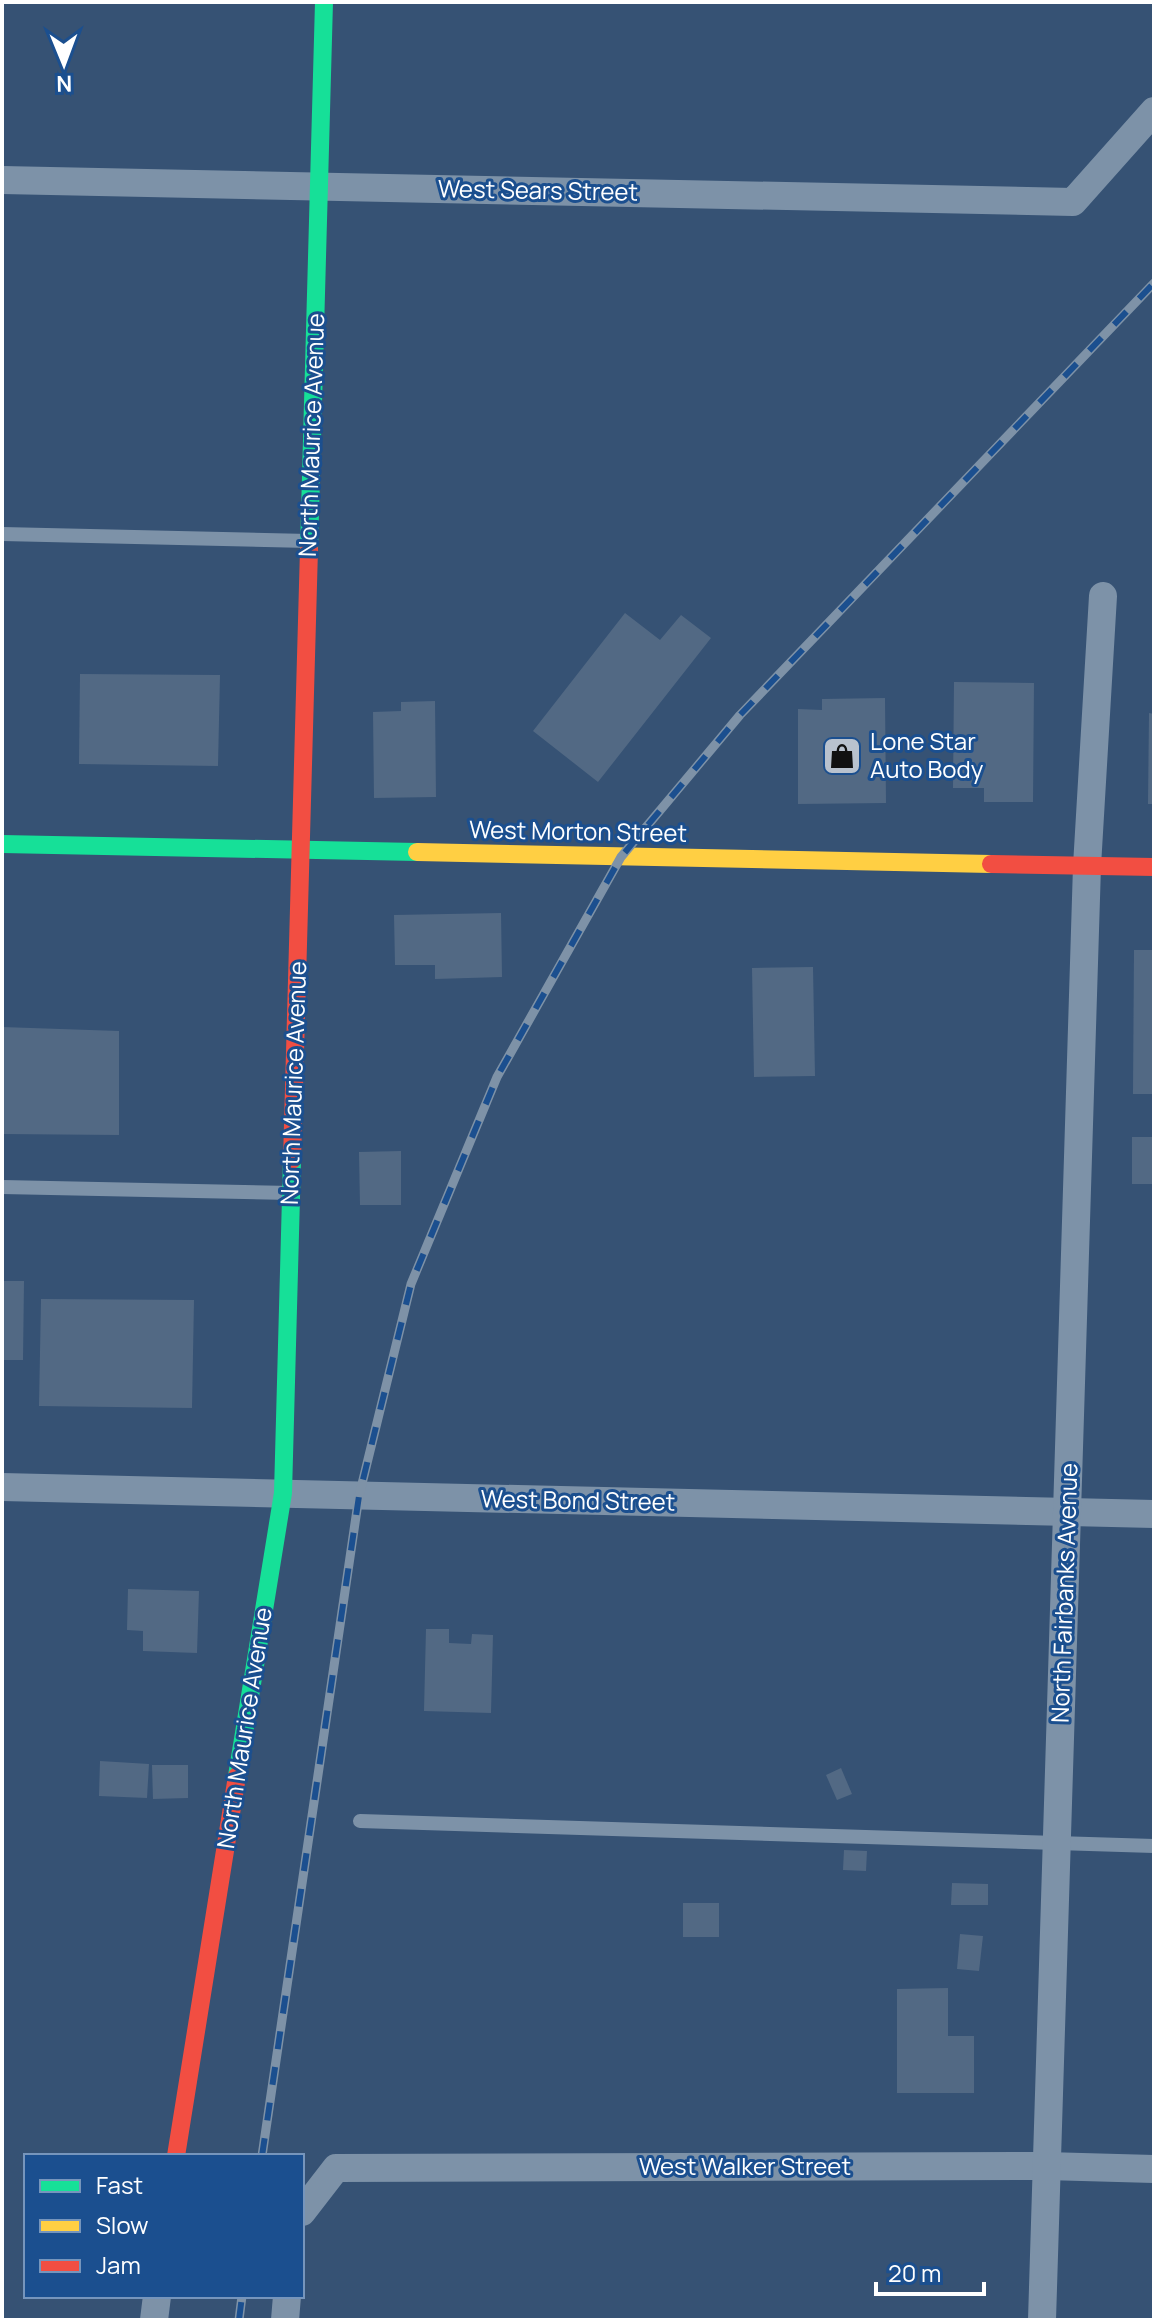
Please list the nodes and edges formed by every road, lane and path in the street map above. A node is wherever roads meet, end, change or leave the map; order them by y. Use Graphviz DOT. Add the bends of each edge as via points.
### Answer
graph roads {
  1 [pos="324,2"];
  2 [pos="1154,111"];
  3 [pos="2,180"];
  4 [pos="319,186"];
  5 [pos="2,534"];
  6 [pos="309,541"];
  7 [pos="1103,596"];
  8 [pos="2,844"];
  9 [pos="300,852"];
  10 [pos="1087,866"];
  11 [pos="1154,867"];
  12 [pos="2,1187"];
  13 [pos="291,1193"];
  14 [pos="2,1487"];
  15 [pos="283,1493"];
  16 [pos="1067,1512"];
  17 [pos="1154,1514"];
  18 [pos="360,1821"];
  19 [pos="1056,1844"];
  20 [pos="1154,1846"];
  21 [pos="176,2154"];
  22 [pos="1046,2166"];
  23 [pos="1154,2169"];
  24 [pos="304,2209"];
  25 [pos="157,2298"];
  26 [pos="287,2298"];
  27 [pos="154,2320"];
  28 [pos="285,2320"];
  29 [pos="1042,2320"];
  1 -- 4 [label="street, North Maurice Avenue"];
  2 -- 4 [label="street, West Sears Street" via="1073,202"];
  3 -- 4 [label="street, West Sears Street"];
  4 -- 6 [label="street, North Maurice Avenue"];
  5 -- 6 [label="lane"];
  6 -- 9 [label="street, North Maurice Avenue"];
  7 -- 10 [label="street, North Fairbanks Avenue"];
  8 -- 9 [label="street, West Morton Street"];
  9 -- 10 [label="street, West Morton Street"];
  9 -- 13 [label="street, North Maurice Avenue"];
  10 -- 11 [label="street, West Morton Street"];
  10 -- 16 [label="street, North Fairbanks Avenue"];
  12 -- 13 [label="lane"];
  13 -- 15 [label="street, North Maurice Avenue"];
  14 -- 15 [label="street, West Bond Street"];
  15 -- 16 [label="street, West Bond Street"];
  15 -- 21 [label="street, North Maurice Avenue"];
  16 -- 17 [label="street, West Bond Street"];
  16 -- 19 [label="street, North Fairbanks Avenue"];
  18 -- 19 [label="lane"];
  19 -- 20 [label="lane"];
  19 -- 22 [label="street, North Fairbanks Avenue"];
  22 -- 23 [label="street, West Walker Street"];
  22 -- 24 [label="street, West Walker Street" via="336,2168"];
  22 -- 29 [label="street, North Fairbanks Avenue"];
  25 -- 27 [label="street"];
  26 -- 28 [label="street"];
}
